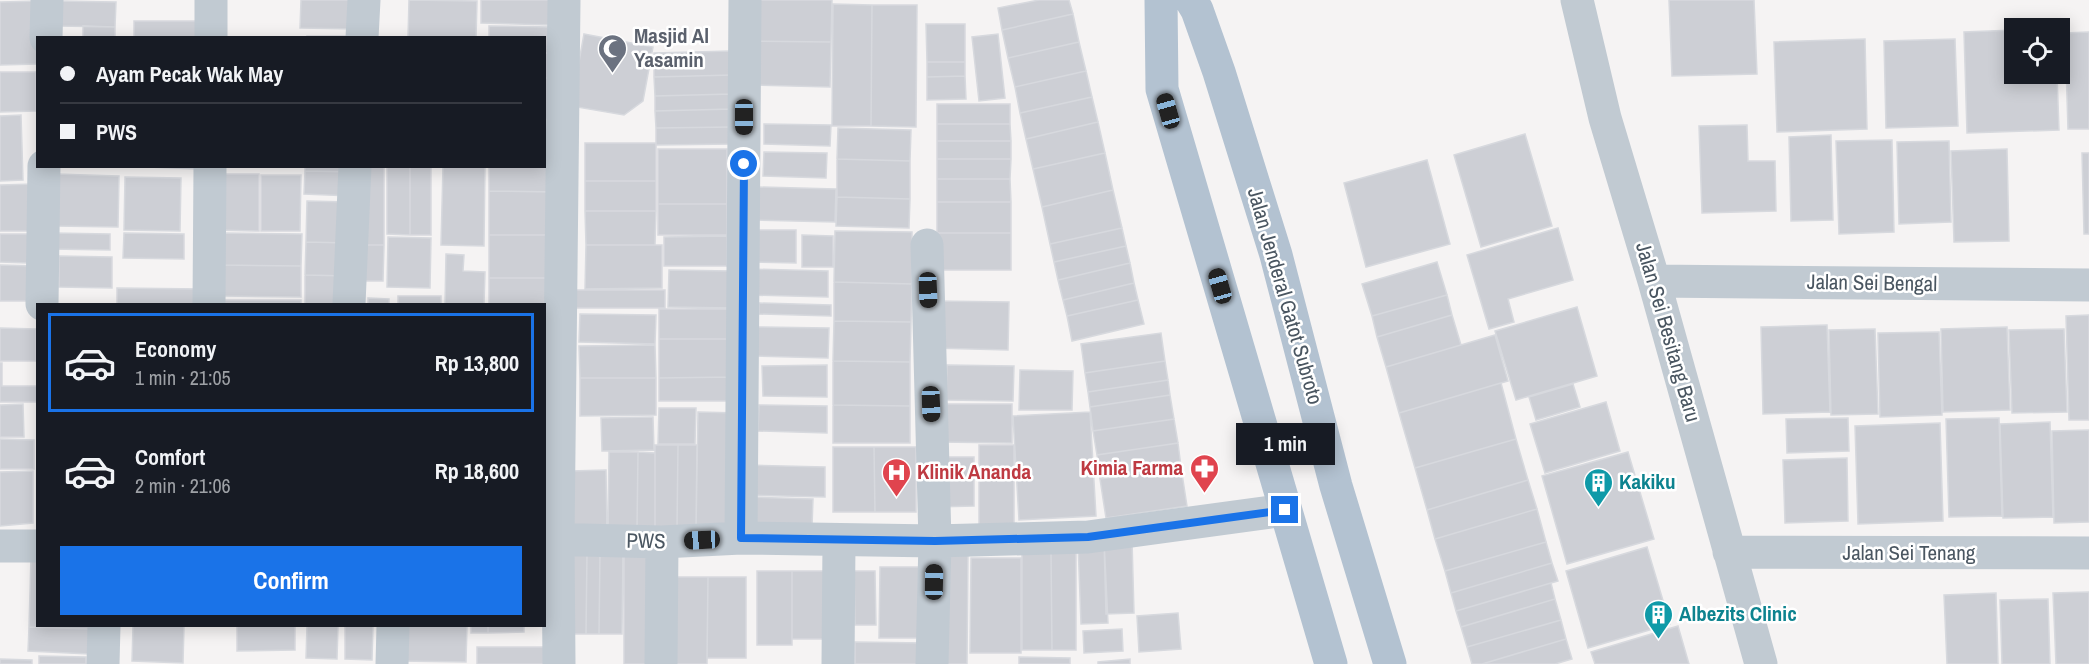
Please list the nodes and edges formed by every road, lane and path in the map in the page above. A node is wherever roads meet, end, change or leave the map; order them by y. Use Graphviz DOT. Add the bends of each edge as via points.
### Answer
graph roads {
  1 [pos="47,0"];
  2 [pos="211,0"];
  3 [pos="364,0"];
  4 [pos="564,0"];
  5 [pos="745,0"];
  6 [pos="1161,0"];
  7 [pos="1191,0"];
  8 [pos="1577,0"];
  9 [pos="46,36"];
  10 [pos="211,36"];
  11 [pos="362,36"];
  12 [pos="44,168"];
  13 [pos="210,168"];
  14 [pos="355,168"];
  15 [pos="927,245"];
  16 [pos="1654,281"];
  17 [pos="2089,285"];
  18 [pos="42,303"];
  19 [pos="209,303"];
  20 [pos="349,303"];
  21 [pos="1285,510"];
  22 [pos="741,538"];
  23 [pos="551,539"];
  24 [pos="839,541"];
  25 [pos="935,541"];
  26 [pos="662,542"];
  27 [pos="0,546"];
  28 [pos="36,546"];
  29 [pos="1729,552"];
  30 [pos="2089,553"];
  31 [pos="104,627"];
  32 [pos="393,627"];
  33 [pos="103,664"];
  34 [pos="392,664"];
  35 [pos="559,664"];
  36 [pos="661,664"];
  37 [pos="838,664"];
  38 [pos="932,664"];
  39 [pos="1331,664"];
  40 [pos="1390,664"];
  41 [pos="1761,664"];
  1 -- 9 [label="street"];
  2 -- 10 [label="street"];
  3 -- 11 [label="street"];
  4 -- 23 [label="street"];
  5 -- 22 [label="street"];
  6 -- 21 [label="main road" via="1162,89"];
  7 -- 40 [label="main road, Jalan Jenderal Gatot Subroto" via="1219,72 1276,255 1336,486"];
  8 -- 16 [label="street, Jalan Sei Besitang Baru" via="1605,118"];
  12 -- 18 [label="street"];
  13 -- 19 [label="street"];
  14 -- 20 [label="street"];
  15 -- 25 [label="street"];
  16 -- 17 [label="street, Jalan Sei Bengal"];
  16 -- 29 [label="street, Jalan Sei Besitang Baru"];
  21 -- 25 [label="street, PWS" via="1088,537"];
  21 -- 39 [label="main road"];
  22 -- 24 [label="street, PWS"];
  22 -- 26 [label="street, PWS"];
  23 -- 26 [label="street, PWS"];
  23 -- 35 [label="street"];
  24 -- 25 [label="street, PWS"];
  24 -- 37 [label="street"];
  25 -- 38 [label="street"];
  26 -- 36 [label="street"];
  27 -- 28 [label="street"];
  29 -- 30 [label="street, Jalan Sei Tenang"];
  29 -- 41 [label="street, Jalan Sei Besitang Baru"];
  31 -- 33 [label="street"];
  32 -- 34 [label="street"];
}
